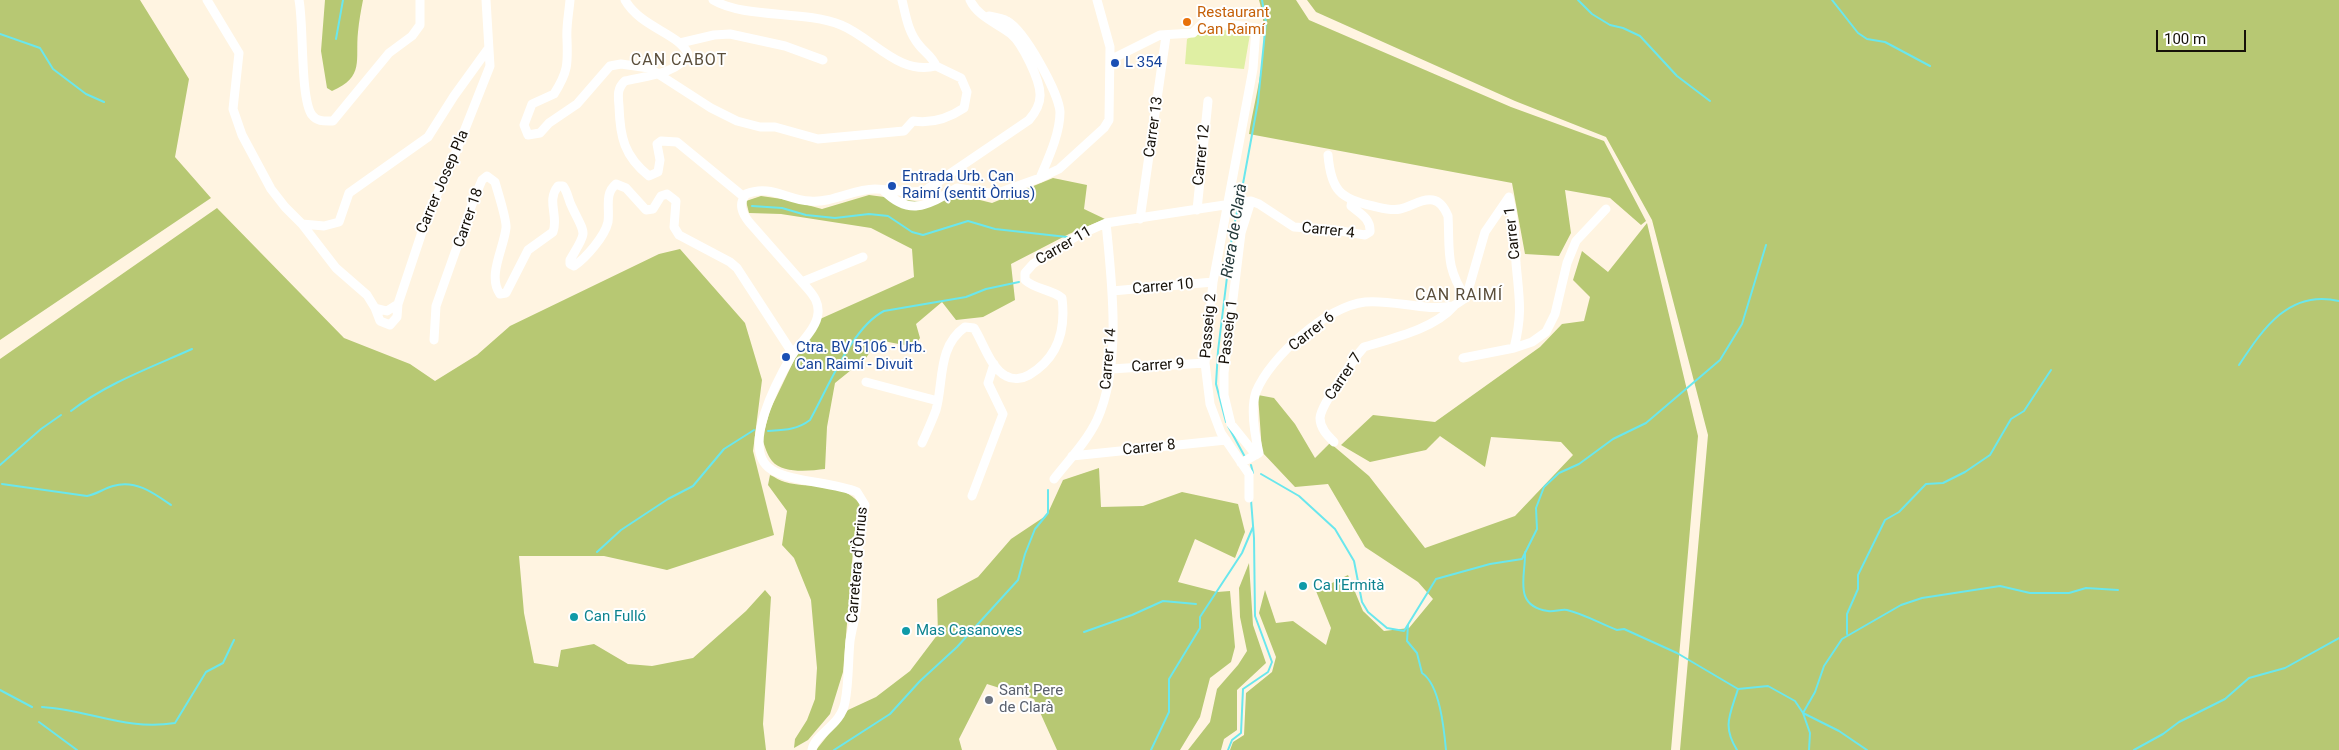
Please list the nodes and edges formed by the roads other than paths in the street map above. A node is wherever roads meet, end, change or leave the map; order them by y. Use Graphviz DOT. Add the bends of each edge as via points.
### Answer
graph roads {
  1 [pos="207,0"];
  2 [pos="299,0"];
  3 [pos="420,0"];
  4 [pos="486,0"];
  5 [pos="570,0"];
  6 [pos="626,0"];
  7 [pos="713,0"];
  8 [pos="902,0"];
  9 [pos="970,0"];
  10 [pos="1097,0"];
  11 [pos="982,14"];
  12 [pos="1166,36"];
  13 [pos="680,43"];
  14 [pos="488,49"];
  15 [pos="823,60"];
  16 [pos="1110,60"];
  17 [pos="936,66"];
  18 [pos="655,73"];
  19 [pos="1208,101"];
  20 [pos="1328,155"];
  21 [pos="1040,178"];
  22 [pos="883,190"];
  23 [pos="744,197"];
  24 [pos="1352,200"];
  25 [pos="1251,201"];
  26 [pos="1227,205"];
  27 [pos="1606,209"];
  28 [pos="1197,210"];
  29 [pos="1140,218"];
  30 [pos="1106,223"];
  31 [pos="302,224"];
  32 [pos="863,257"];
  33 [pos="802,282"];
  34 [pos="1213,282"];
  35 [pos="1112,291"];
  36 [pos="1466,298"];
  37 [pos="398,304"];
  38 [pos="1454,306"];
  39 [pos="375,308"];
  40 [pos="434,340"];
  41 [pos="1514,348"];
  42 [pos="793,354"];
  43 [pos="1463,358"];
  44 [pos="1205,363"];
  45 [pos="994,364"];
  46 [pos="1111,368"];
  47 [pos="866,382"];
  48 [pos="938,401"];
  49 [pos="1226,440"];
  50 [pos="1334,442"];
  51 [pos="922,443"];
  52 [pos="1256,455"];
  53 [pos="1072,456"];
  54 [pos="1241,463"];
  55 [pos="1054,479"];
  56 [pos="972,496"];
  57 [pos="1249,498"];
  58 [pos="812,750"];
  1 -- 31 [label="street" via="239,53 233,110 242,135 271,189"];
  2 -- 3 [label="street" via="304,96 312,115 320,121 333,121 390,53 412,36 420,25"];
  4 -- 14 [label="street, Carrer Josep Pla"];
  5 -- 18 [label="street" via="568,64 554,94 532,104 524,125 528,135 540,133 577,104 610,66 633,65"];
  6 -- 13 [label="street" via="642,20"];
  7 -- 17 [label="street" via="744,9 802,15 841,25 907,66 923,70"];
  8 -- 17 [label="street" via="909,29"];
  9 -- 11 [label="street"];
  10 -- 16 [label="street" via="1110,47"];
  11 -- 21 [label="street" via="1006,21 1028,41 1057,101 1060,112 1058,127"];
  11 -- 22 [label="street" via="1012,35 1024,52 1040,89 1040,100 1034,114 932,187 913,193"];
  12 -- 16 [label="street" via="1149,40"];
  12 -- 26 [label="street, Passeig 2" via="1193,33 1206,22 1256,28 1253,70"];
  12 -- 29 [label="street, Carrer 13"];
  13 -- 15 [label="street" via="714,34 730,34 785,46"];
  13 -- 18 [label="street" via="688,54 684,63 675,69"];
  14 -- 31 [label="street" via="428,137 350,193 339,222 324,226"];
  14 -- 37 [label="street, Carrer Josep Pla" via="490,66 428,214"];
  16 -- 21 [label="street" via="1109,120 1059,169"];
  17 -- 18 [label="street" via="961,78 968,92 964,108 949,118 913,121 904,130 818,139 776,127 760,128 737,121"];
  18 -- 23 [label="street" via="620,85 619,127 630,156 649,176 658,172 657,144 661,141 677,142"];
  19 -- 28 [label="street, Carrer 12"];
  20 -- 24 [label="street" via="1334,185 1340,194"];
  21 -- 22 [label="street" via="995,194 957,188 921,207 908,206"];
  22 -- 23 [label="street" via="866,190 811,202 765,190 754,191"];
  23 -- 33 [label="street, Carretera d'Òrrius" via="742,209 748,222"];
  24 -- 25 [label="street, Carrer 4" via="1350,206 1371,224 1370,232 1365,235 1294,227"];
  24 -- 36 [label="street" via="1392,210 1424,199 1435,200 1448,216 1451,269 1454,281"];
  25 -- 26 [label="street, Carrer 11"];
  25 -- 52 [label="street, Passeig 1" via="1242,233 1224,395 1231,424"];
  26 -- 28 [label="street, Carrer 11"];
  26 -- 34 [label="street, Passeig 2"];
  27 -- 41 [label="street" via="1576,241 1546,332 1532,342"];
  28 -- 29 [label="street, Carrer 11"];
  29 -- 30 [label="street, Carrer 11"];
  30 -- 35 [label="street, Carrer 14"];
  30 -- 45 [label="street, Carrer 11" via="1051,252 1032,264 1025,273 1025,280 1030,284 1062,298 1062,319 1055,351 1037,370 1016,379 1006,376"];
  31 -- 39 [label="street" via="336,268 366,295"];
  32 -- 33 [label="street"];
  33 -- 42 [label="street, Carretera d'Òrrius" via="814,296 818,314"];
  34 -- 35 [label="street, Carrer 10"];
  34 -- 44 [label="street, Passeig 2"];
  35 -- 46 [label="street, Carrer 14"];
  36 -- 38 [label="street"];
  36 -- 41 [label="street, Carrer 1" via="1485,232 1509,198 1515,223 1520,289 1521,319"];
  37 -- 39 [label="street" via="387,311"];
  37 -- 39 [label="street, Carrer Josep Pla" via="397,317 390,325 380,321"];
  38 -- 50 [label="street, Carrer 7" via="1413,332 1364,347 1359,352 1320,418 1323,430"];
  38 -- 52 [label="street, Carrer 6" via="1365,302 1342,308 1317,323 1267,372 1256,394 1254,427 1259,453"];
  40 -- 42 [label="street, Carrer 18" via="436,306 474,199 487,176 495,182 506,226 496,265 500,294 506,293 528,250 553,232 556,220 552,199 558,186 566,190 584,228 570,260 574,266 580,263 602,234 608,223 609,194 616,184 621,184 646,210 652,209 661,196 672,196 676,201 674,227 679,235 737,268"];
  41 -- 43 [label="street"];
  42 -- 58 [label="street, Carretera d'Òrrius" via="760,427 758,440 762,458 771,470 780,474 857,492 865,505 858,528 858,598 846,701 840,716 814,742"];
  44 -- 46 [label="street, Carrer 9"];
  44 -- 49 [label="street, Passeig 2" via="1210,404"];
  45 -- 48 [label="street, Carrer 11" via="974,328 964,327 948,346"];
  45 -- 56 [label="street" via="988,383 1003,414"];
  46 -- 53 [label="street, Carrer 14" via="1106,395 1096,421"];
  47 -- 48 [label="street"];
  48 -- 51 [label="street, Carrer 11"];
  49 -- 53 [label="street, Carrer 8"];
  49 -- 54 [label="street, Passeig 2"];
  52 -- 54 [label="street"];
  53 -- 55 [label="street, Carrer 14"];
  54 -- 57 [label="street, Passeig 2" via="1248,474"];
}
